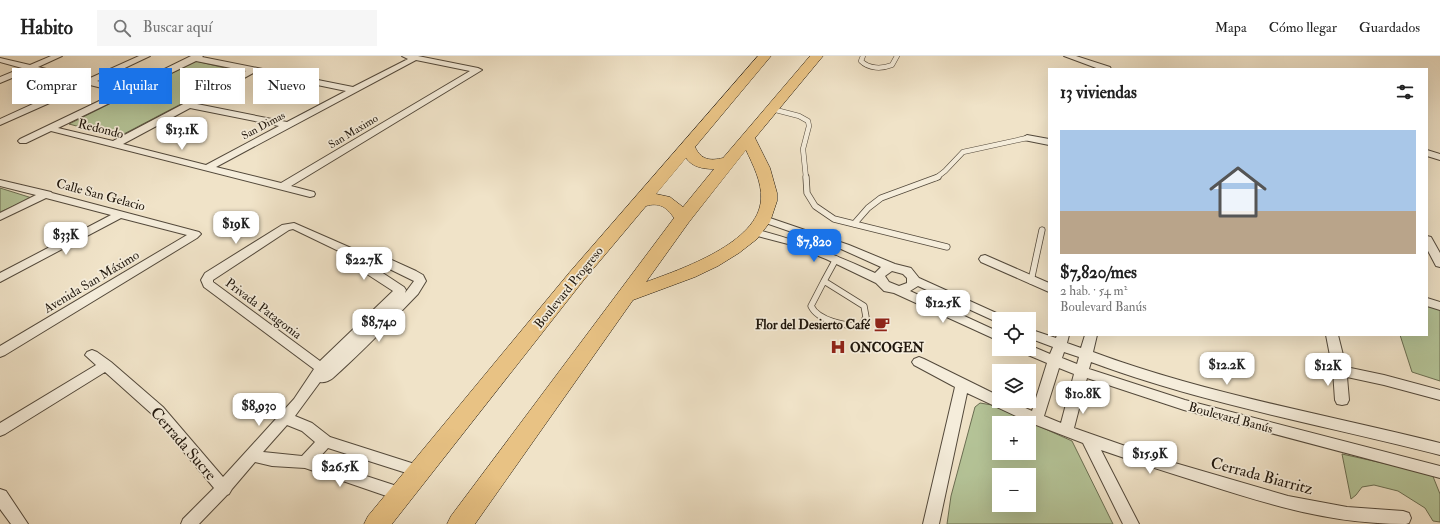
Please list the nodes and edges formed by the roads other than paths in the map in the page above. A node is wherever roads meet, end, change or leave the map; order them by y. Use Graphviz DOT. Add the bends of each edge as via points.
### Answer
graph roads {
  1 [pos="58,56"];
  2 [pos="146,56"];
  3 [pos="765,56"];
  4 [pos="817,56"];
  5 [pos="863,56"];
  6 [pos="898,56"];
  7 [pos="1068,56"];
  8 [pos="197,57"];
  9 [pos="410,57"];
  10 [pos="0,60"];
  11 [pos="31,68"];
  12 [pos="119,68"];
  13 [pos="1104,68"];
  14 [pos="172,69"];
  15 [pos="253,70"];
  16 [pos="245,74"];
  17 [pos="12,75"];
  18 [pos="0,80"];
  19 [pos="319,83"];
  20 [pos="355,90"];
  21 [pos="40,104"];
  22 [pos="99,104"];
  23 [pos="189,104"];
  24 [pos="772,109"];
  25 [pos="0,122"];
  26 [pos="288,125"];
  27 [pos="49,128"];
  28 [pos="748,138"];
  29 [pos="1027,138"];
  30 [pos="23,141"];
  31 [pos="1048,142"];
  32 [pos="114,145"];
  33 [pos="687,146"];
  34 [pos="1428,153"];
  35 [pos="1440,157"];
  36 [pos="728,161"];
  37 [pos="207,168"];
  38 [pos="0,183"];
  39 [pos="282,187"];
  40 [pos="47,194"];
  41 [pos="310,194"];
  42 [pos="638,203"];
  43 [pos="121,214"];
  44 [pos="0,217"];
  45 [pos="683,218"];
  46 [pos="854,224"];
  47 [pos="759,226"];
  48 [pos="1042,230"];
  49 [pos="195,234"];
  50 [pos="1428,241"];
  51 [pos="947,247"];
  52 [pos="356,255"];
  53 [pos="836,259"];
  54 [pos="985,259"];
  55 [pos="1440,263"];
  56 [pos="891,268"];
  57 [pos="0,278"];
  58 [pos="880,280"];
  59 [pos="914,280"];
  60 [pos="1031,280"];
  61 [pos="420,281"];
  62 [pos="824,281"];
  63 [pos="1048,288"];
  64 [pos="400,290"];
  65 [pos="897,290"];
  66 [pos="626,296"];
  67 [pos="1428,302"];
  68 [pos="1440,306"];
  69 [pos="992,317"];
  70 [pos="992,334"];
  71 [pos="1036,335"];
  72 [pos="1091,336"];
  73 [pos="1332,336"];
  74 [pos="1061,340"];
  75 [pos="0,352"];
  76 [pos="1036,353"];
  77 [pos="92,354"];
  78 [pos="1085,355"];
  79 [pos="1055,361"];
  80 [pos="919,362"];
  81 [pos="106,365"];
  82 [pos="325,371"];
  83 [pos="1081,371"];
  84 [pos="1340,371"];
  85 [pos="962,385"];
  86 [pos="1440,395"];
  87 [pos="1342,400"];
  88 [pos="1029,416"];
  89 [pos="284,418"];
  90 [pos="1036,419"];
  91 [pos="0,430"];
  92 [pos="1066,431"];
  93 [pos="325,441"];
  94 [pos="1089,441"];
  95 [pos="1440,449"];
  96 [pos="253,454"];
  97 [pos="305,462"];
  98 [pos="419,471"];
  99 [pos="1440,472"];
  100 [pos="224,489"];
  101 [pos="401,494"];
  102 [pos="0,496"];
  103 [pos="1403,518"];
  104 [pos="20,524"];
  105 [pos="189,524"];
  106 [pos="377,524"];
  107 [pos="460,524"];
  108 [pos="931,524"];
  109 [pos="1131,524"];
  1 -- 11 [label="street"];
  2 -- 12 [label="street"];
  3 -- 33 [label="main road, Boulevard Progreso"];
  4 -- 24 [label="main road"];
  5 -- 6 [label="lane" via="860,61 862,63 882,68 892,66"];
  7 -- 13 [label="street"];
  8 -- 14 [label="street"];
  8 -- 15 [label="street"];
  9 -- 20 [label="street, San Dimas"];
  9 -- 39 [label="street, San Maximo" via="478,71"];
  10 -- 11 [label="street"];
  15 -- 16 [label="street"];
  17 -- 18 [label="street"];
  19 -- 20 [label="street"];
  20 -- 26 [label="street, San Dimas"];
  21 -- 25 [label="street"];
  22 -- 27 [label="street"];
  23 -- 26 [label="street"];
  23 -- 32 [label="street"];
  24 -- 28 [label="main road"];
  24 -- 46 [label="lane" via="808,121 803,149 807,193 815,206 834,219"];
  26 -- 37 [label="street, San Dimas"];
  27 -- 30 [label="street"];
  27 -- 32 [label="street, Redondo"];
  28 -- 36 [label="main road"];
  28 -- 47 [label="main road" via="768,190 769,202"];
  29 -- 31 [label="street"];
  29 -- 46 [label="lane" via="963,152 956,156 947,172 936,179 885,196 870,206"];
  32 -- 37 [label="street, Redondo"];
  33 -- 36 [label="main road" via="692,158 702,164"];
  33 -- 42 [label="main road, Boulevard Progreso"];
  34 -- 35 [label="street"];
  36 -- 45 [label="main road"];
  37 -- 39 [label="street, Redondo"];
  38 -- 40 [label="street, Calle San Gelacio"];
  39 -- 41 [label="street, Redondo"];
  40 -- 43 [label="street, Calle San Gelacio"];
  40 -- 44 [label="street"];
  42 -- 45 [label="main road" via="656,199 666,201 674,205"];
  42 -- 98 [label="main road, Boulevard Progreso"];
  43 -- 49 [label="street, Calle San Gelacio"];
  43 -- 57 [label="street"];
  45 -- 66 [label="main road"];
  46 -- 51 [label="lane"];
  47 -- 53 [label="street"];
  47 -- 56 [label="street" via="845,247"];
  47 -- 66 [label="main road" via="736,248 714,260"];
  48 -- 60 [label="lane"];
  49 -- 75 [label="street, Avenida San Máximo"];
  50 -- 55 [label="street"];
  52 -- 61 [label="street, Privada Patagonia" via="368,254 412,274"];
  52 -- 64 [label="street, Privada Patagonia" via="357,262"];
  52 -- 82 [label="street, Privada Patagonia" via="290,226 209,276 207,280 208,284"];
  53 -- 58 [label="street"];
  53 -- 62 [label="lane"];
  54 -- 60 [label="street"];
  56 -- 58 [label="street" via="880,273"];
  56 -- 59 [label="street" via="907,271"];
  58 -- 65 [label="street" via="886,286"];
  59 -- 65 [label="street" via="907,289"];
  59 -- 69 [label="street"];
  60 -- 63 [label="street"];
  61 -- 64 [label="street"];
  61 -- 82 [label="street" via="414,291"];
  62 -- 62 [label="lane" via="811,310 815,314 845,325 861,326 868,312 864,306"];
  64 -- 82 [label="street"];
  65 -- 70 [label="street"];
  66 -- 107 [label="main road"];
  67 -- 68 [label="street"];
  71 -- 74 [label="street, Boulevard Banús"];
  72 -- 78 [label="street"];
  73 -- 84 [label="street"];
  74 -- 78 [label="street, Boulevard Banús"];
  74 -- 79 [label="street"];
  76 -- 79 [label="street, Boulevard Banús"];
  77 -- 81 [label="street, Cerrada Sucre"];
  78 -- 83 [label="street"];
  78 -- 95 [label="street, Boulevard Banús" via="1215,396"];
  79 -- 83 [label="street, Boulevard Banús"];
  79 -- 90 [label="street"];
  80 -- 85 [label="street, Cerrada Biarritz"];
  81 -- 91 [label="street"];
  81 -- 100 [label="street, Cerrada Sucre" via="158,411"];
  82 -- 89 [label="street"];
  83 -- 92 [label="street"];
  83 -- 99 [label="street, Boulevard Banús" via="1184,405"];
  84 -- 86 [label="street"];
  84 -- 87 [label="street"];
  85 -- 88 [label="street, Cerrada Biarritz"];
  85 -- 108 [label="street"];
  89 -- 93 [label="street" via="307,427"];
  89 -- 96 [label="street"];
  90 -- 92 [label="street, Cerrada Biarritz"];
  92 -- 94 [label="street, Cerrada Biarritz"];
  93 -- 97 [label="street"];
  93 -- 98 [label="street"];
  94 -- 103 [label="street, Cerrada Biarritz" via="1297,505 1370,517"];
  94 -- 109 [label="street"];
  96 -- 97 [label="street" via="265,460"];
  96 -- 100 [label="street"];
  97 -- 101 [label="street"];
  98 -- 101 [label="main road, Boulevard Progreso"];
  100 -- 105 [label="street, Cerrada Sucre"];
  101 -- 106 [label="main road, Boulevard Progreso"];
  102 -- 104 [label="street"];
}
